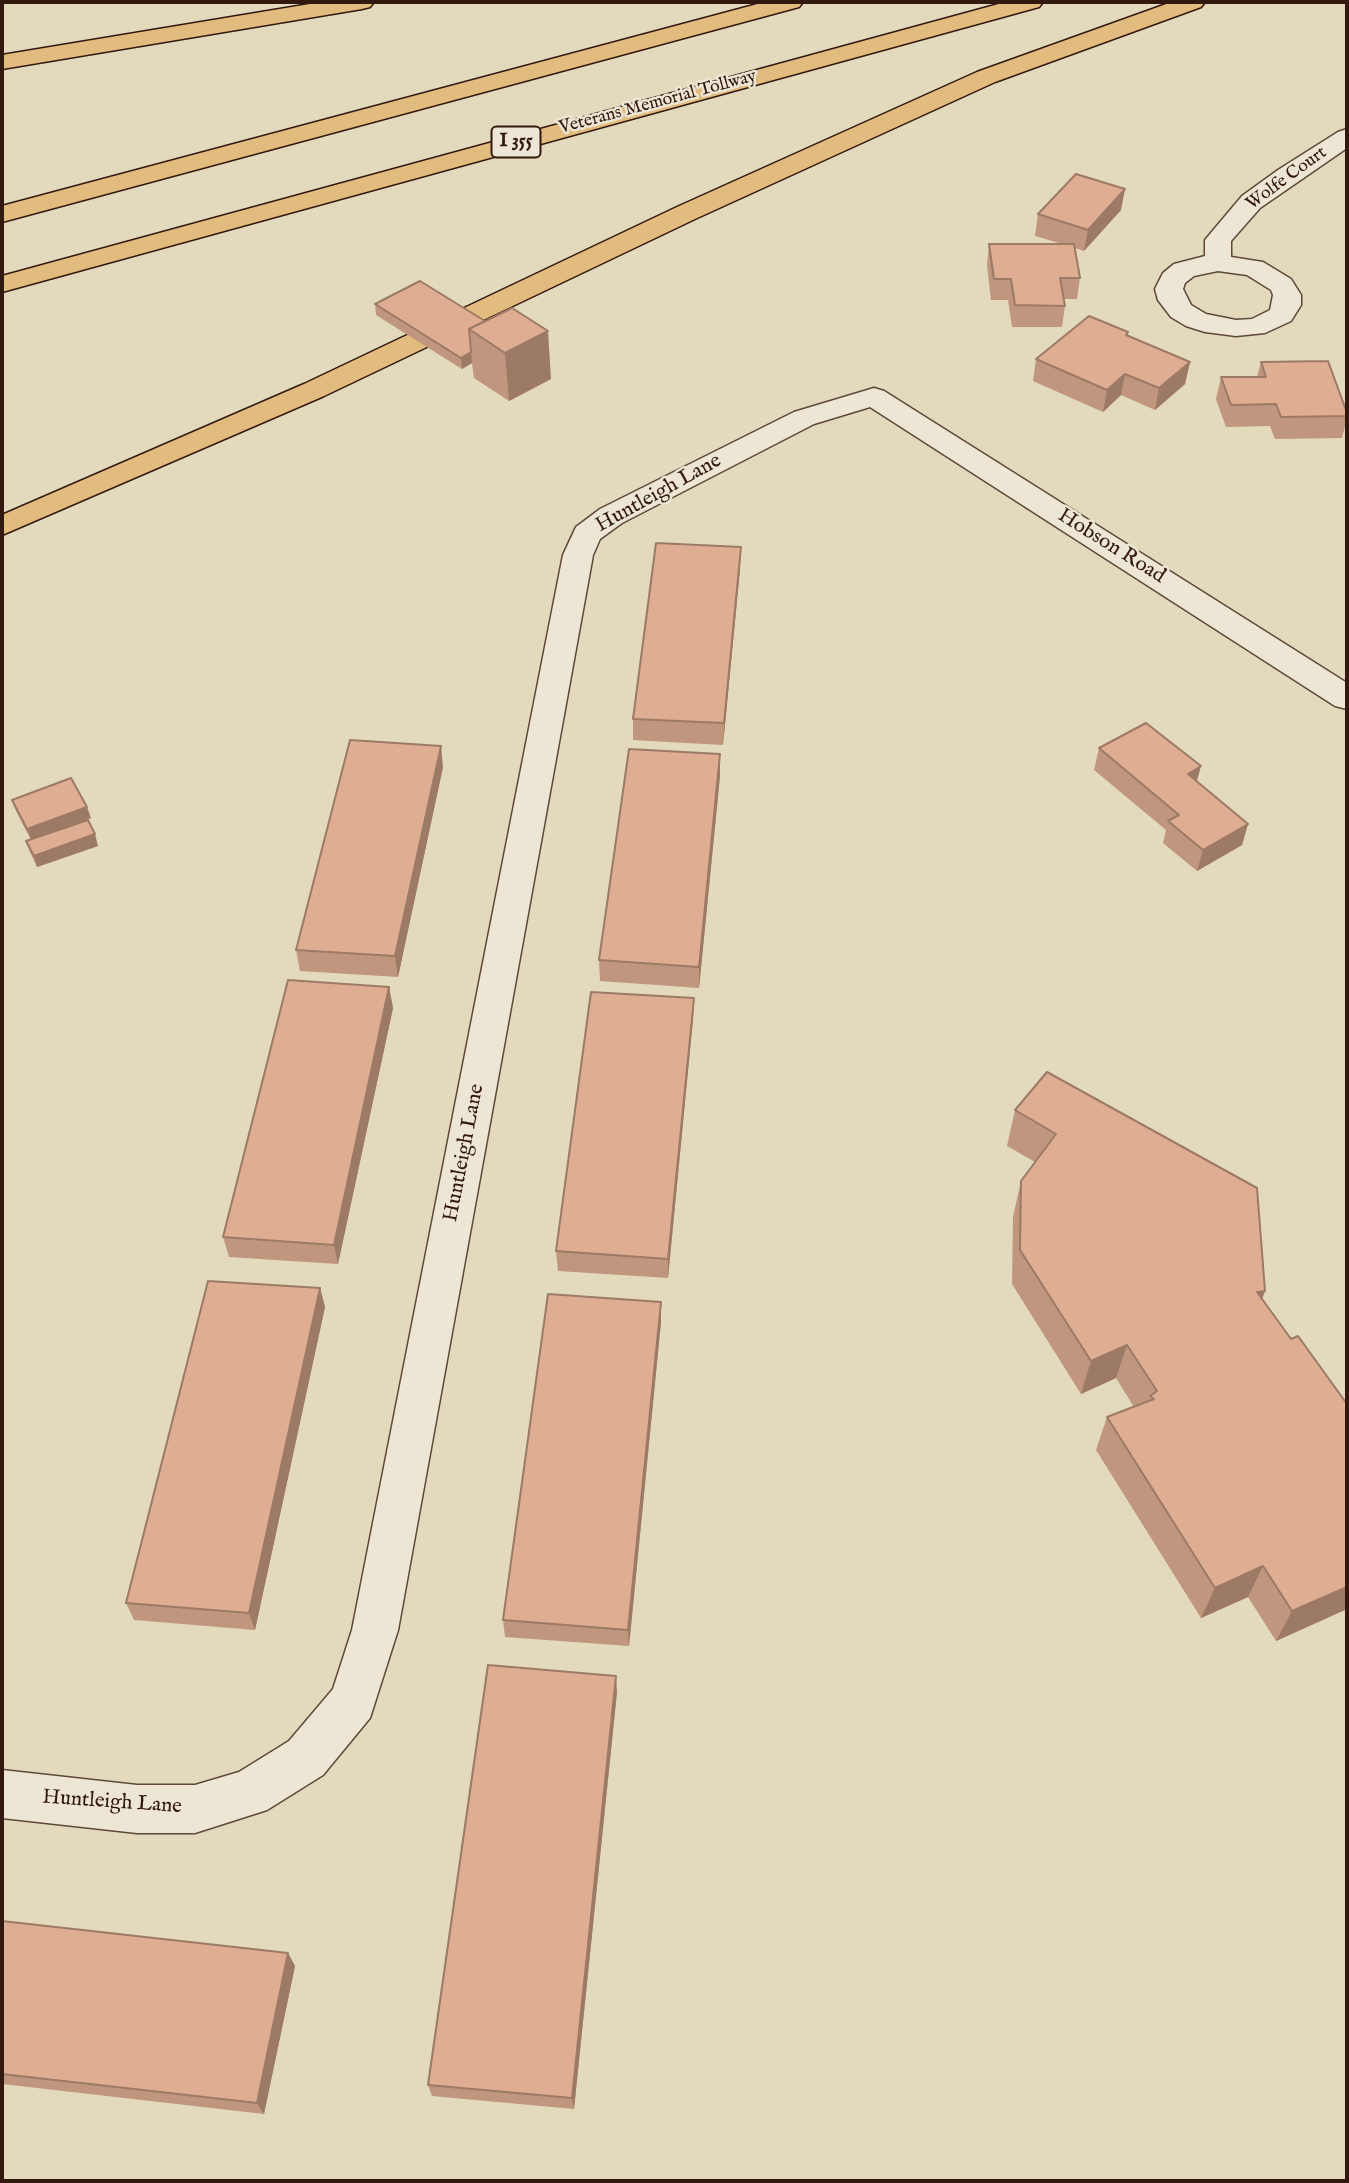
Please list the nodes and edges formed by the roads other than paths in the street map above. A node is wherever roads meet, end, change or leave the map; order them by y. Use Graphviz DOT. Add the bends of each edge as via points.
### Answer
graph roads {
  1 [pos="362,2"];
  2 [pos="791,2"];
  3 [pos="1031,2"];
  4 [pos="1193,2"];
  5 [pos="12,38"];
  6 [pos="78,48"];
  7 [pos="2,62"];
  8 [pos="1347,137"];
  9 [pos="2,214"];
  10 [pos="1218,263"];
  11 [pos="2,284"];
  12 [pos="874,397"];
  13 [pos="2,526"];
  14 [pos="1347,698"];
  15 [pos="2,1794"];
  1 -- 6 [label="highway"];
  2 -- 9 [label="highway"];
  3 -- 11 [label="highway, Veterans Memorial Tollway / I 355"];
  4 -- 13 [label="highway" via="986,77 314,390"];
  5 -- 6 [label="highway"];
  6 -- 7 [label="highway"];
  8 -- 10 [label="street, Wolfe Court" via="1251,202 1218,240"];
  12 -- 14 [label="street, Hobson Road"];
  12 -- 15 [label="street, Huntleigh Lane" via="804,418 611,516 587,534 578,555 375,1630 353,1702 306,1758 250,1793 195,1810 138,1809"];
}
